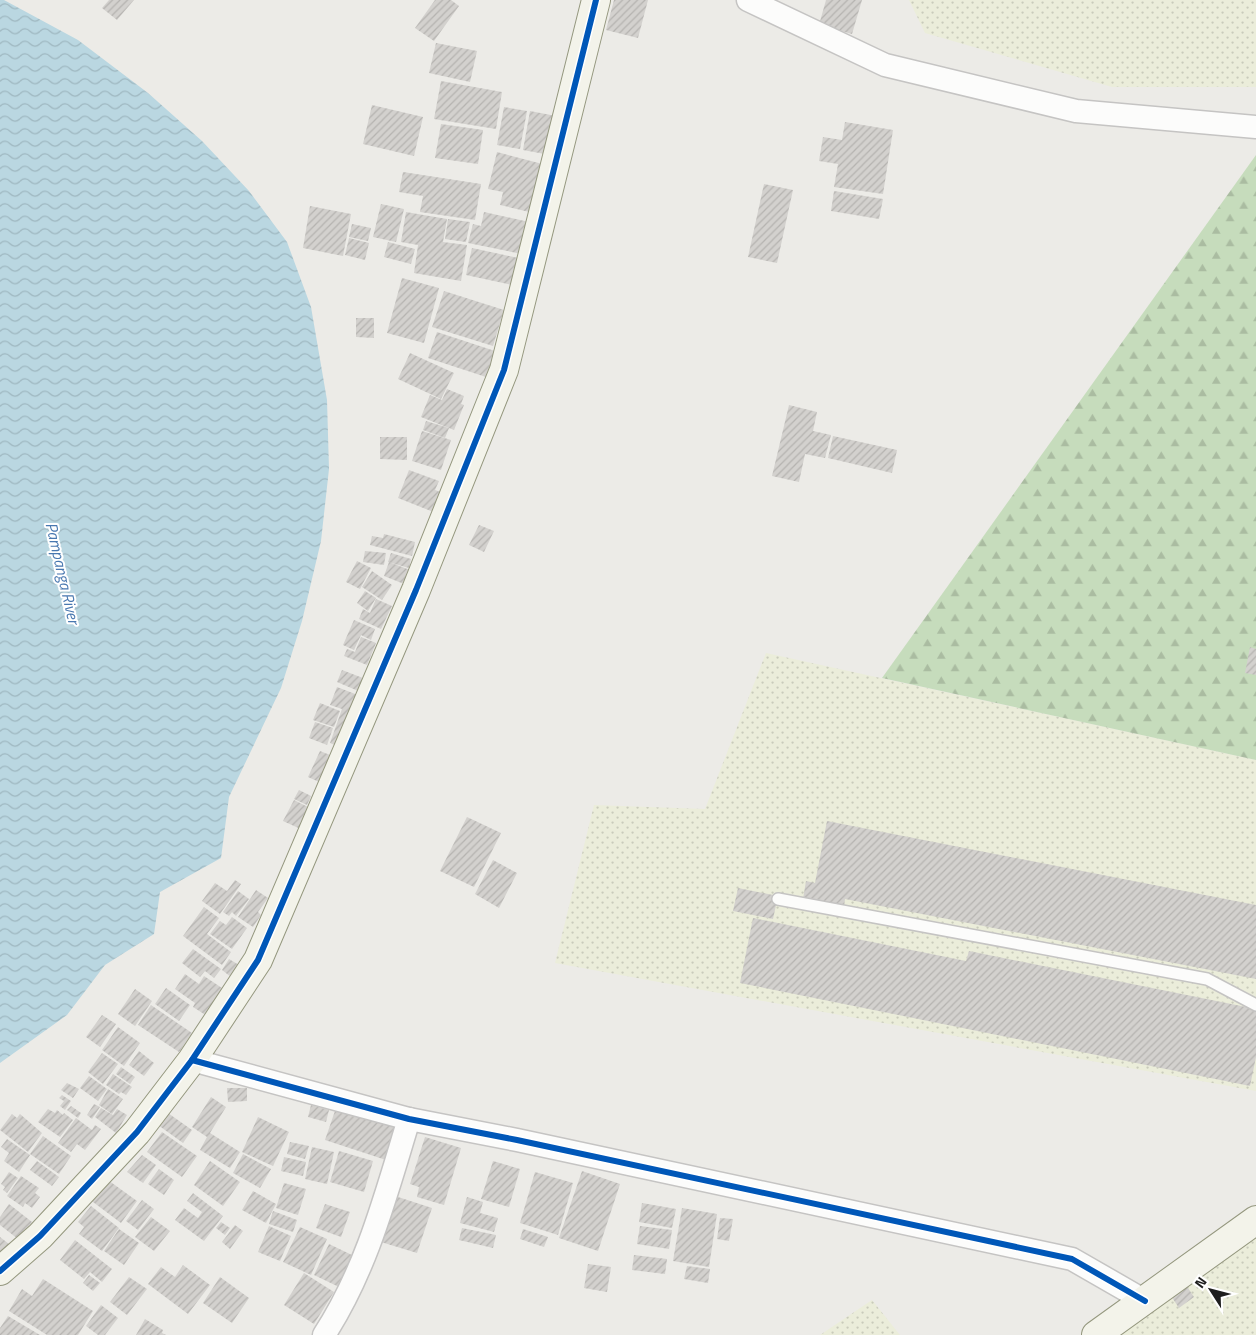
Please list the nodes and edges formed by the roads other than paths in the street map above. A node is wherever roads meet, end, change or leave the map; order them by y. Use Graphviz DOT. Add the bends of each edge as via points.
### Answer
graph roads {
  1 [pos="596,0"];
  2 [pos="748,0"];
  3 [pos="1256,127"];
  4 [pos="778,899"];
  5 [pos="1256,1004"];
  6 [pos="192,1060"];
  7 [pos="409,1119"];
  8 [pos="1256,1220"];
  9 [pos="0,1271"];
  10 [pos="1145,1301"];
  11 [pos="324,1335"];
  12 [pos="1096,1335"];
  1 -- 6 [label="street" via="504,370 416,590 258,960"];
  2 -- 3 [label="street" via="885,65 1076,111"];
  4 -- 5 [label="lane" via="1207,979"];
  6 -- 7 [label="street"];
  6 -- 9 [label="street" via="138,1132 40,1236"];
  7 -- 10 [label="street" via="1072,1258"];
  7 -- 11 [label="street" via="374,1232 343,1306"];
  8 -- 10 [label="street"];
  10 -- 12 [label="street"];
}
